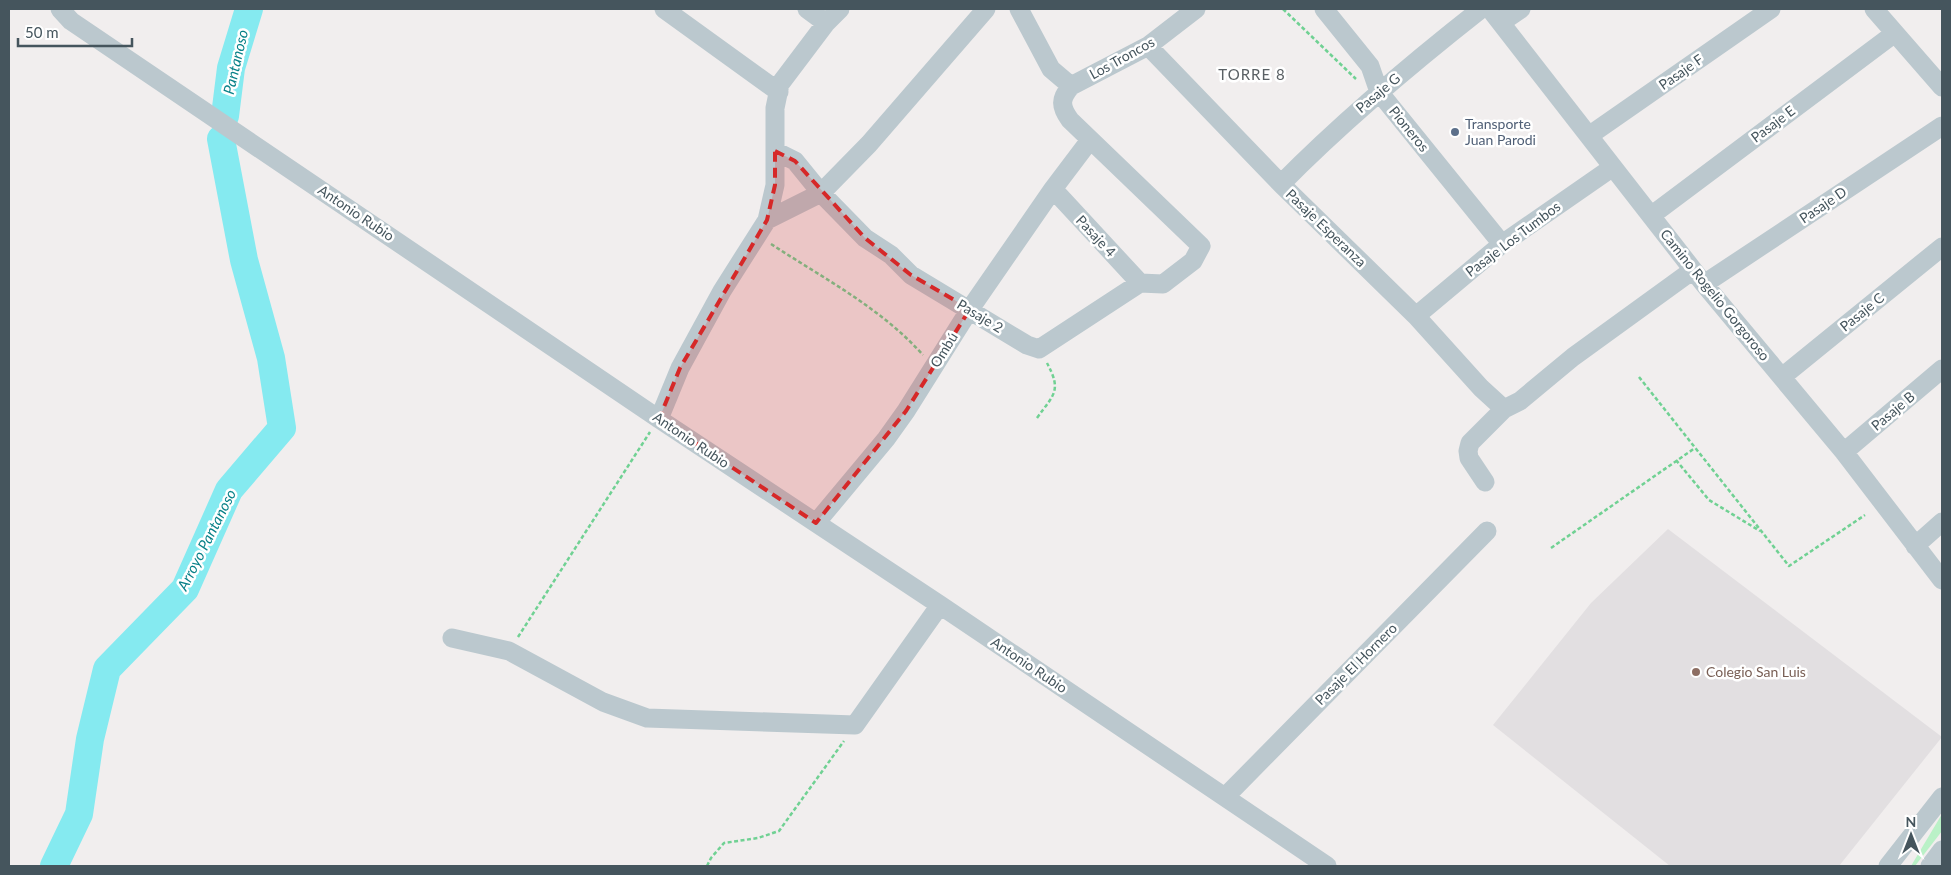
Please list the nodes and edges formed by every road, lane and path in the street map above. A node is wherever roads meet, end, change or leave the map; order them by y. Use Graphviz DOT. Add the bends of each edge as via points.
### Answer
graph roads {
  1 [pos="60,9"];
  2 [pos="664,9"];
  3 [pos="807,9"];
  4 [pos="840,9"];
  5 [pos="986,9"];
  6 [pos="1019,9"];
  7 [pos="1196,9"];
  8 [pos="1283,9"];
  9 [pos="1324,9"];
  10 [pos="1481,9"];
  11 [pos="1521,9"];
  12 [pos="1772,9"];
  13 [pos="1874,9"];
  14 [pos="1496,15"];
  15 [pos="826,24"];
  16 [pos="1895,32"];
  17 [pos="1148,46"];
  18 [pos="1071,86"];
  19 [pos="1942,87"];
  20 [pos="779,92"];
  21 [pos="1379,92"];
  22 [pos="1942,126"];
  23 [pos="1590,135"];
  24 [pos="1090,140"];
  25 [pos="775,151"];
  26 [pos="1613,167"];
  27 [pos="1281,184"];
  28 [pos="1052,190"];
  29 [pos="820,193"];
  30 [pos="1652,215"];
  31 [pos="762,228"];
  32 [pos="1502,244"];
  33 [pos="1942,247"];
  34 [pos="1699,277"];
  35 [pos="1140,283"];
  36 [pos="970,309"];
  37 [pos="1416,316"];
  38 [pos="1039,349"];
  39 [pos="934,367"];
  40 [pos="1942,369"];
  41 [pos="1639,376"];
  42 [pos="1782,376"];
  43 [pos="1504,409"];
  44 [pos="1037,418"];
  45 [pos="659,419"];
  46 [pos="1695,447"];
  47 [pos="1844,452"];
  48 [pos="1676,460"];
  49 [pos="1485,482"];
  50 [pos="1866,515"];
  51 [pos="1942,522"];
  52 [pos="816,523"];
  53 [pos="1487,531"];
  54 [pos="1763,533"];
  55 [pos="1915,546"];
  56 [pos="1551,548"];
  57 [pos="1942,580"];
  58 [pos="940,605"];
  59 [pos="452,638"];
  60 [pos="509,651"];
  61 [pos="855,725"];
  62 [pos="1225,797"];
  63 [pos="1942,797"];
  64 [pos="1942,850"];
  65 [pos="707,866"];
  66 [pos="1327,866"];
  67 [pos="1888,866"];
  68 [pos="1930,866"];
  1 -- 45 [label="street, Antonio Rubio" via="71,21"];
  2 -- 20 [label="street"];
  3 -- 15 [label="street"];
  4 -- 15 [label="street"];
  5 -- 29 [label="street" via="869,144"];
  6 -- 18 [label="street" via="1051,69"];
  7 -- 17 [label="street, Los Troncos"];
  8 -- 21 [label="path" via="1357,80"];
  9 -- 21 [label="street, Pioneros" via="1370,66"];
  10 -- 21 [label="street, Pasaje G"];
  11 -- 14 [label="street"];
  12 -- 23 [label="street, Pasaje F"];
  13 -- 16 [label="street"];
  14 -- 23 [label="street, Camino Rogelio Gorgoroso"];
  15 -- 20 [label="street" via="780,84"];
  16 -- 19 [label="street"];
  16 -- 30 [label="street, Pasaje E"];
  17 -- 18 [label="street, Los Troncos"];
  17 -- 27 [label="street, Pasaje Esperanza"];
  18 -- 24 [label="street" via="1062,97 1063,111"];
  20 -- 25 [label="street" via="775,108"];
  21 -- 27 [label="street, Pasaje G"];
  21 -- 32 [label="street, Pioneros"];
  22 -- 34 [label="street, Pasaje D"];
  23 -- 26 [label="street, Camino Rogelio Gorgoroso"];
  24 -- 28 [label="street, Ombú"];
  24 -- 35 [label="street" via="1201,246 1193,261 1163,284"];
  25 -- 29 [label="street, Pasaje 2" via="795,162"];
  25 -- 31 [label="street" via="775,185"];
  26 -- 30 [label="street, Camino Rogelio Gorgoroso"];
  26 -- 32 [label="street, Pasaje Los Tumbos"];
  27 -- 37 [label="street, Pasaje Esperanza"];
  28 -- 35 [label="street, Pasaje 4"];
  28 -- 36 [label="street, Ombú"];
  29 -- 31 [label="street"];
  29 -- 36 [label="street, Pasaje 2" via="865,238 891,255 911,275"];
  30 -- 34 [label="street, Camino Rogelio Gorgoroso"];
  31 -- 39 [label="path" via="907,337"];
  31 -- 45 [label="street" via="722,291 680,368"];
  32 -- 37 [label="street, Pasaje Los Tumbos"];
  33 -- 42 [label="street, Pasaje C"];
  34 -- 42 [label="street, Camino Rogelio Gorgoroso"];
  34 -- 43 [label="street, Pasaje D" via="1574,357 1520,401"];
  35 -- 38 [label="street"];
  36 -- 38 [label="street, Pasaje 2" via="1027,345"];
  36 -- 39 [label="street, Ombú"];
  37 -- 43 [label="street, Pasaje Esperanza"];
  38 -- 44 [label="path" via="1056,380 1056,392"];
  39 -- 52 [label="street, Ombú" via="886,438"];
  40 -- 47 [label="street, Pasaje B"];
  41 -- 46 [label="path"];
  42 -- 47 [label="street, Camino Rogelio Gorgoroso"];
  43 -- 49 [label="street, Pasaje D" via="1470,442 1469,458"];
  45 -- 52 [label="street, Antonio Rubio"];
  45 -- 60 [label="path"];
  46 -- 48 [label="path"];
  46 -- 54 [label="path"];
  47 -- 55 [label="street, Camino Rogelio Gorgoroso"];
  48 -- 54 [label="path" via="1709,500"];
  48 -- 56 [label="path"];
  50 -- 54 [label="path" via="1789,566"];
  51 -- 55 [label="street"];
  52 -- 58 [label="street, Antonio Rubio"];
  53 -- 62 [label="street, Pasaje El Hornero"];
  55 -- 57 [label="street, Camino Rogelio Gorgoroso"];
  58 -- 61 [label="street"];
  58 -- 62 [label="street, Antonio Rubio"];
  59 -- 60 [label="street"];
  60 -- 61 [label="street" via="603,702 647,718"];
  61 -- 65 [label="path" via="779,831 724,844"];
  62 -- 66 [label="street, Antonio Rubio"];
  63 -- 67 [label="street"];
  64 -- 68 [label="street"];
}
